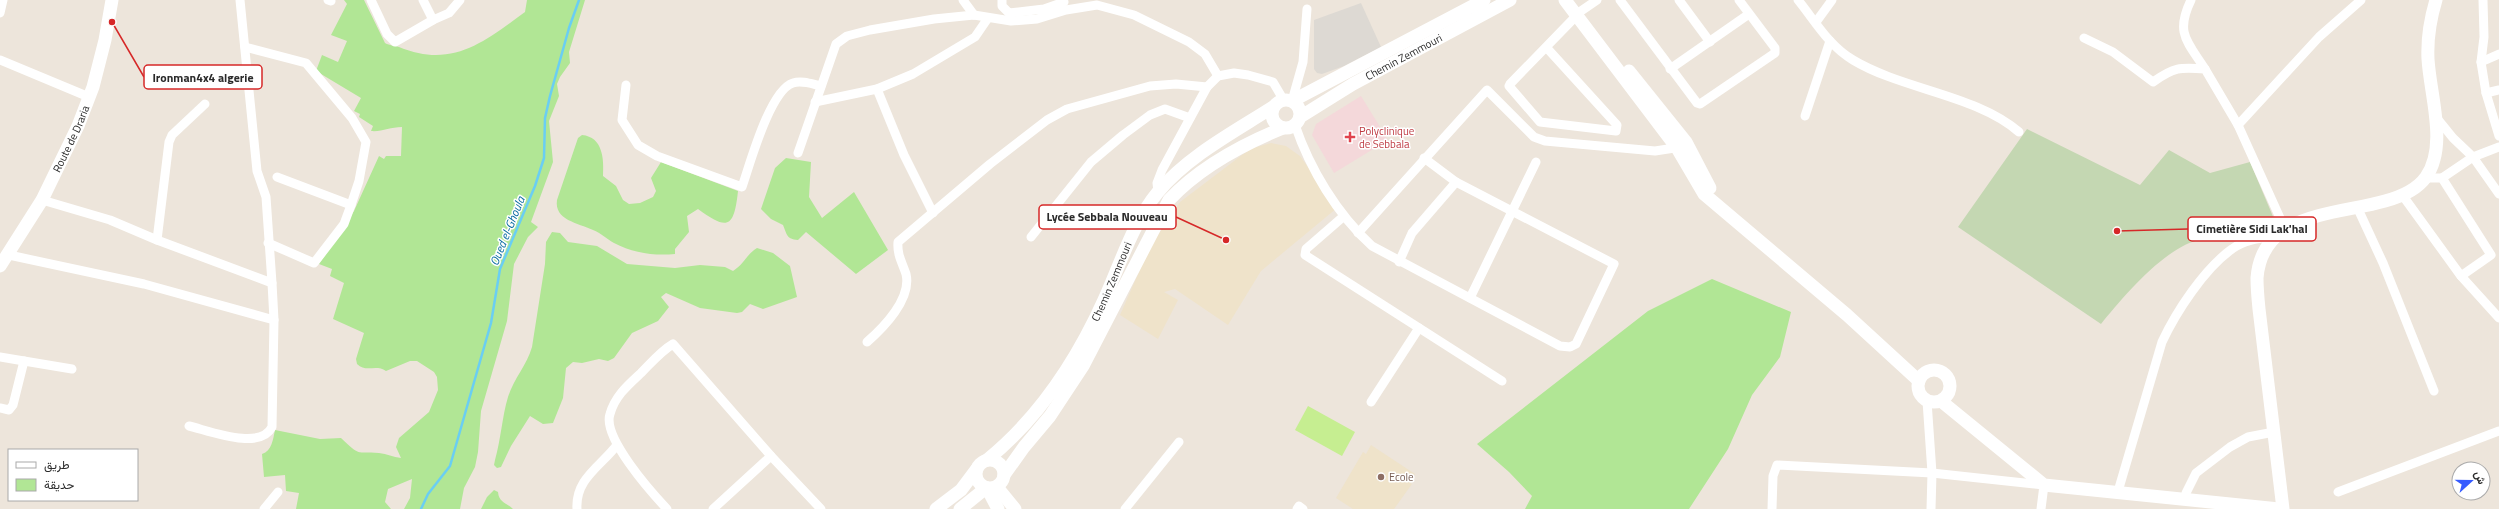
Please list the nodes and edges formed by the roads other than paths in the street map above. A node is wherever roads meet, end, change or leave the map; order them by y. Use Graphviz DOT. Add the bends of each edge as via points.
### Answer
graph roads {
  1 [pos="3,0"];
  2 [pos="112,0"];
  3 [pos="240,0"];
  4 [pos="371,0"];
  5 [pos="423,0"];
  6 [pos="460,0"];
  7 [pos="963,0"];
  8 [pos="1002,0"];
  9 [pos="1484,0"];
  10 [pos="1510,0"];
  11 [pos="1565,0"];
  12 [pos="1597,0"];
  13 [pos="1620,0"];
  14 [pos="1679,0"];
  15 [pos="1739,0"];
  16 [pos="1798,0"];
  17 [pos="1832,0"];
  18 [pos="2191,0"];
  19 [pos="2361,0"];
  20 [pos="2436,0"];
  21 [pos="2484,0"];
  22 [pos="1065,4"];
  23 [pos="1307,9"];
  24 [pos="1577,9"];
  25 [pos="0,14"];
  26 [pos="1749,14"];
  27 [pos="974,15"];
  28 [pos="988,18"];
  29 [pos="433,20"];
  30 [pos="1816,22"];
  31 [pos="2084,38"];
  32 [pos="1710,42"];
  33 [pos="1830,42"];
  34 [pos="245,47"];
  35 [pos="1546,47"];
  36 [pos="2499,54"];
  37 [pos="0,60"];
  38 [pos="2481,62"];
  39 [pos="1670,69"];
  40 [pos="2205,69"];
  41 [pos="1218,76"];
  42 [pos="626,85"];
  43 [pos="820,86"];
  44 [pos="1207,87"];
  45 [pos="877,89"];
  46 [pos="2499,90"];
  47 [pos="2486,93"];
  48 [pos="89,97"];
  49 [pos="815,102"];
  50 [pos="1283,102"];
  51 [pos="205,104"];
  52 [pos="1805,116"];
  53 [pos="2435,116"];
  54 [pos="1190,118"];
  55 [pos="1293,123"];
  56 [pos="2238,125"];
  57 [pos="2019,132"];
  58 [pos="2499,136"];
  59 [pos="1682,146"];
  60 [pos="2499,147"];
  61 [pos="798,153"];
  62 [pos="2473,157"];
  63 [pos="1424,158"];
  64 [pos="1536,162"];
  65 [pos="277,177"];
  66 [pos="2426,178"];
  67 [pos="2442,178"];
  68 [pos="1456,182"];
  69 [pos="2496,184"];
  70 [pos="1158,192"];
  71 [pos="2499,194"];
  72 [pos="2403,196"];
  73 [pos="42,200"];
  74 [pos="351,205"];
  75 [pos="2358,209"];
  76 [pos="1512,212"];
  77 [pos="933,213"];
  78 [pos="1344,216"];
  79 [pos="1358,233"];
  80 [pos="2280,233"];
  81 [pos="1031,237"];
  82 [pos="157,240"];
  83 [pos="268,244"];
  84 [pos="9,255"];
  85 [pos="1399,262"];
  86 [pos="0,266"];
  87 [pos="2461,276"];
  88 [pos="272,283"];
  89 [pos="1470,298"];
  90 [pos="2499,318"];
  91 [pos="274,320"];
  92 [pos="1419,328"];
  93 [pos="867,342"];
  94 [pos="0,357"];
  95 [pos="24,361"];
  96 [pos="72,370"];
  97 [pos="1921,377"];
  98 [pos="1502,381"];
  99 [pos="2434,390"];
  100 [pos="1944,398"];
  101 [pos="1927,401"];
  102 [pos="1371,402"];
  103 [pos="0,408"];
  104 [pos="189,426"];
  105 [pos="2499,431"];
  106 [pos="2274,432"];
  107 [pos="1179,442"];
  108 [pos="617,445"];
  109 [pos="771,456"];
  110 [pos="987,460"];
  111 [pos="976,470"];
  112 [pos="1932,473"];
  113 [pos="993,484"];
  114 [pos="2044,485"];
  115 [pos="2119,488"];
  116 [pos="278,492"];
  117 [pos="2338,492"];
  118 [pos="2186,493"];
  119 [pos="2281,506"];
  120 [pos="264,509"];
  121 [pos="577,509"];
  122 [pos="667,509"];
  123 [pos="713,509"];
  124 [pos="821,509"];
  125 [pos="936,509"];
  126 [pos="960,509"];
  127 [pos="998,509"];
  128 [pos="1015,509"];
  129 [pos="1125,509"];
  130 [pos="1297,509"];
  131 [pos="1303,509"];
  132 [pos="1772,509"];
  133 [pos="1931,509"];
  134 [pos="2041,509"];
  1 -- 25 [label="street"];
  2 -- 48 [label="main road, Route de Draria" via="105,40"];
  3 -- 34 [label="street"];
  4 -- 29 [label="street" via="387,34 395,42"];
  5 -- 29 [label="street"];
  6 -- 29 [label="street" via="449,13"];
  7 -- 27 [label="street"];
  8 -- 22 [label="street" via="1002,6 1009,13"];
  9 -- 50 [label="main road, Chemin Zemmouri"];
  10 -- 55 [label="main road, Chemin Zemmouri" via="1353,84"];
  11 -- 24 [label="main road"];
  12 -- 24 [label="street"];
  13 -- 39 [label="street"];
  14 -- 32 [label="street"];
  15 -- 26 [label="street"];
  16 -- 30 [label="street"];
  17 -- 30 [label="street"];
  18 -- 40 [label="street" via="2183,16 2182,29"];
  19 -- 56 [label="street" via="2319,37"];
  20 -- 53 [label="main road" via="2428,26 2428,58"];
  21 -- 38 [label="street"];
  22 -- 28 [label="street" via="1037,19"];
  22 -- 41 [label="street" via="1097,5 1134,15 1194,46 1205,54"];
  23 -- 50 [label="street" via="1302,66"];
  24 -- 35 [label="street"];
  24 -- 59 [label="main road"];
  26 -- 32 [label="street"];
  26 -- 39 [label="street" via="1775,48 1775,52 1703,104 1697,103"];
  27 -- 28 [label="street"];
  27 -- 43 [label="street" via="877,28 847,36 836,44"];
  28 -- 45 [label="street" via="975,37 913,74"];
  30 -- 33 [label="street"];
  31 -- 40 [label="street" via="2113,52 2153,82 2170,70 2181,67"];
  32 -- 39 [label="street"];
  33 -- 52 [label="street"];
  33 -- 57 [label="street" via="1852,60 1892,78 1994,114"];
  34 -- 74 [label="street" via="306,63 352,118 366,142 359,181"];
  34 -- 83 [label="street" via="257,171 266,197"];
  35 -- 35 [label="street" via="1510,84 1510,89 1540,122 1616,131 1617,125"];
  36 -- 38 [label="street"];
  37 -- 48 [label="street"];
  38 -- 47 [label="street"];
  40 -- 56 [label="street"];
  41 -- 44 [label="street"];
  41 -- 50 [label="street" via="1234,73 1269,80 1276,84"];
  42 -- 43 [label="street" via="622,120 638,145 657,156 742,187 764,121 784,88 791,83 799,82"];
  43 -- 49 [label="street"];
  44 -- 54 [label="street"];
  44 -- 77 [label="street" via="1176,84 1150,86 1067,109 1022,139"];
  45 -- 49 [label="street"];
  45 -- 77 [label="street" via="904,155"];
  46 -- 47 [label="street"];
  47 -- 58 [label="street"];
  48 -- 73 [label="main road, Route de Draria" via="78,126"];
  49 -- 61 [label="street"];
  50 -- 55 [label="main road" via="1299,107"];
  50 -- 55 [label="main road" via="1273,120"];
  50 -- 70 [label="main road, Chemin Zemmouri" via="1199,156 1173,176"];
  51 -- 82 [label="street" via="172,135 169,142"];
  53 -- 62 [label="street"];
  53 -- 66 [label="main road" via="2438,139"];
  54 -- 70 [label="street" via="1162,170 1157,183"];
  54 -- 81 [label="street" via="1165,109 1150,115 1123,135 1091,162"];
  55 -- 78 [label="street" via="1303,149"];
  55 -- 113 [label="main road, Chemin Zemmouri" via="1248,142 1208,167 1181,187 1169,200 1083,366 1050,416"];
  56 -- 80 [label="street"];
  59 -- 63 [label="street" via="1655,151 1545,141 1534,137 1487,90"];
  59 -- 97 [label="main road" via="1711,189"];
  60 -- 62 [label="street"];
  62 -- 67 [label="street"];
  62 -- 69 [label="street"];
  63 -- 68 [label="street"];
  63 -- 79 [label="street"];
  64 -- 76 [label="street"];
  65 -- 74 [label="street"];
  66 -- 67 [label="street"];
  66 -- 72 [label="main road"];
  67 -- 87 [label="street" via="2492,255"];
  68 -- 76 [label="street"];
  68 -- 85 [label="street" via="1412,233"];
  69 -- 71 [label="street"];
  70 -- 110 [label="main road, Chemin Zemmouri" via="1142,218 1102,305 1062,380 1013,438"];
  72 -- 75 [label="main road"];
  72 -- 87 [label="street"];
  73 -- 82 [label="street" via="110,220"];
  73 -- 84 [label="main road, Route de Draria"];
  74 -- 83 [label="street" via="344,224 314,263"];
  75 -- 80 [label="main road" via="2292,223"];
  75 -- 99 [label="street" via="2383,263"];
  76 -- 89 [label="street"];
  76 -- 89 [label="street" via="1614,264 1582,336 1570,347 1560,346"];
  77 -- 93 [label="street" via="898,242 897,253 906,275 902,300 881,330"];
  78 -- 79 [label="street"];
  78 -- 92 [label="street" via="1306,249 1305,255"];
  79 -- 85 [label="street" via="1372,246"];
  80 -- 106 [label="main road" via="2263,257 2257,278"];
  80 -- 115 [label="street" via="2255,239 2232,249 2189,295 2162,342"];
  82 -- 88 [label="street"];
  83 -- 88 [label="street"];
  84 -- 86 [label="main road, Route de Draria"];
  84 -- 91 [label="street" via="144,284"];
  85 -- 89 [label="street"];
  87 -- 90 [label="street"];
  88 -- 91 [label="street"];
  91 -- 104 [label="street" via="272,427 269,434 263,438 246,439"];
  92 -- 98 [label="street"];
  92 -- 102 [label="street"];
  94 -- 95 [label="street"];
  95 -- 96 [label="street"];
  95 -- 103 [label="street" via="13,406 9,410"];
  97 -- 100 [label="main road" via="1931,371 1944,375 1949,388"];
  97 -- 101 [label="main road" via="1918,389"];
  100 -- 101 [label="main road"];
  100 -- 114 [label="main road"];
  100 -- 115 [label="main road" via="2048,481"];
  101 -- 112 [label="street"];
  105 -- 117 [label="street"];
  106 -- 118 [label="street" via="2248,437 2230,447 2196,473"];
  106 -- 119 [label="main road"];
  107 -- 129 [label="street"];
  108 -- 109 [label="street" via="609,424 609,414 619,395 673,344"];
  108 -- 121 [label="street" via="584,480 578,490"];
  108 -- 122 [label="street"];
  109 -- 123 [label="street"];
  109 -- 124 [label="street"];
  110 -- 111 [label="main road, Chemin Zemmouri"];
  110 -- 113 [label="main road" via="999,464"];
  111 -- 113 [label="main road" via="977,481"];
  111 -- 125 [label="main road" via="961,490"];
  112 -- 114 [label="street"];
  112 -- 132 [label="street" via="1777,465 1773,476"];
  112 -- 133 [label="street"];
  113 -- 126 [label="main road, Chemin Zemmouri"];
  113 -- 127 [label="main road"];
  113 -- 128 [label="main road"];
  114 -- 119 [label="main road"];
  114 -- 134 [label="street"];
  115 -- 118 [label="main road"];
  116 -- 120 [label="street"];
  118 -- 119 [label="main road"];
  130 -- 131 [label="street" via="1299,506"];
}
